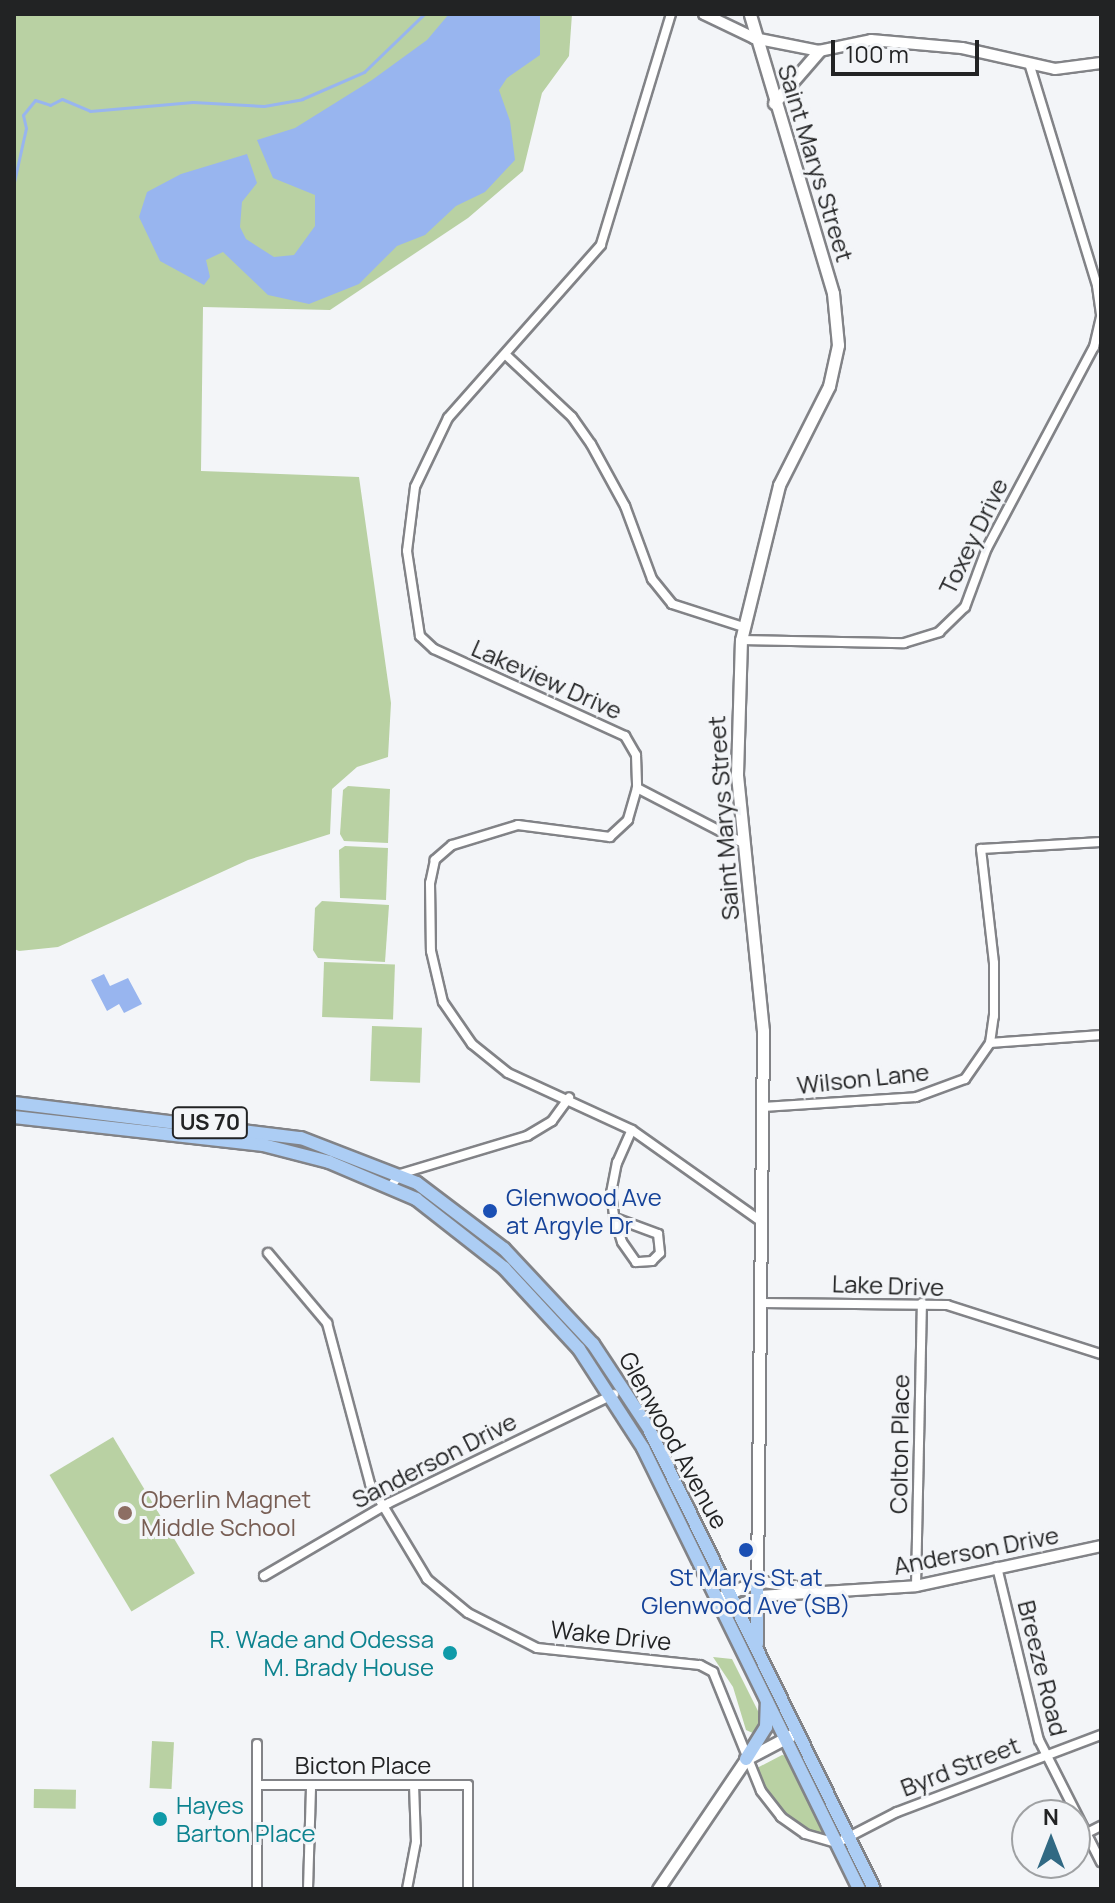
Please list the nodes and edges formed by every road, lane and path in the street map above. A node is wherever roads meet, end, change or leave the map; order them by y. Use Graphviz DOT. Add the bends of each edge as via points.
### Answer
graph roads {
  1 [pos="671,14"];
  2 [pos="704,14"];
  3 [pos="750,14"];
  4 [pos="754,38"];
  5 [pos="819,51"];
  6 [pos="1029,63"];
  7 [pos="1101,63"];
  8 [pos="774,103"];
  9 [pos="1101,316"];
  10 [pos="507,356"];
  11 [pos="742,633"];
  12 [pos="637,788"];
  13 [pos="1101,842"];
  14 [pos="743,843"];
  15 [pos="1101,1035"];
  16 [pos="990,1043"];
  17 [pos="569,1098"];
  18 [pos="14,1103"];
  19 [pos="763,1107"];
  20 [pos="14,1117"];
  21 [pos="632,1130"];
  22 [pos="400,1174"];
  23 [pos="391,1186"];
  24 [pos="615,1218"];
  25 [pos="762,1222"];
  26 [pos="268,1253"];
  27 [pos="762,1303"];
  28 [pos="922,1303"];
  29 [pos="1101,1354"];
  30 [pos="625,1387"];
  31 [pos="612,1395"];
  32 [pos="381,1508"];
  33 [pos="1101,1546"];
  34 [pos="997,1567"];
  35 [pos="264,1576"];
  36 [pos="757,1581"];
  37 [pos="916,1586"];
  38 [pos="810,1589"];
  39 [pos="731,1593"];
  40 [pos="759,1596"];
  41 [pos="717,1599"];
  42 [pos="737,1606"];
  43 [pos="724,1612"];
  44 [pos="757,1647"];
  45 [pos="767,1697"];
  46 [pos="792,1734"];
  47 [pos="1101,1735"];
  48 [pos="257,1744"];
  49 [pos="1045,1755"];
  50 [pos="746,1759"];
  51 [pos="257,1785"];
  52 [pos="311,1785"];
  53 [pos="414,1785"];
  54 [pos="1069,1799"];
  55 [pos="843,1840"];
  56 [pos="1091,1841"];
  57 [pos="1101,1862"];
  58 [pos="257,1889"];
  59 [pos="308,1889"];
  60 [pos="407,1889"];
  61 [pos="468,1889"];
  62 [pos="658,1889"];
  63 [pos="859,1889"];
  64 [pos="874,1889"];
  1 -- 10 [label="street, Lakeview Drive" via="601,245"];
  2 -- 4 [label="street"];
  3 -- 4 [label="main road, Saint Marys Street"];
  4 -- 5 [label="street"];
  4 -- 8 [label="main road, Saint Marys Street"];
  5 -- 6 [label="street" via="871,40 962,48"];
  5 -- 8 [label="main road"];
  6 -- 7 [label="street" via="1069,70"];
  6 -- 9 [label="street, Toxey Drive" via="1097,286"];
  8 -- 11 [label="main road, Saint Marys Street" via="833,293 838,345 829,386 779,485"];
  9 -- 11 [label="street, Toxey Drive" via="1094,347 987,548 965,607 939,632 904,643"];
  10 -- 11 [label="street, Toxey Drive" via="572,417 591,444 625,506 652,579 672,604"];
  10 -- 12 [label="street, Lakeview Drive" via="448,418 415,487 407,551 414,619 420,636 434,649 625,736 636,755"];
  11 -- 14 [label="main road, Saint Marys Street" via="736,740"];
  12 -- 14 [label="street"];
  12 -- 17 [label="street, Lakeview Drive" via="628,820 610,837 518,825 452,845 435,860 431,951 443,1002 472,1044 508,1073"];
  13 -- 16 [label="street, Wilson Lane" via="981,849 996,985"];
  14 -- 19 [label="main road, Saint Marys Street" via="763,1031"];
  15 -- 16 [label="street"];
  16 -- 19 [label="street, Wilson Lane" via="965,1079 943,1090 916,1097"];
  17 -- 21 [label="street, Lakeview Drive"];
  17 -- 22 [label="street" via="552,1121 527,1136"];
  18 -- 22 [label="main road, Glenwood Avenue / US 70" via="274,1132"];
  19 -- 25 [label="main road, Saint Marys Street"];
  20 -- 23 [label="main road, Glenwood Avenue / US 70" via="263,1145"];
  21 -- 24 [label="street" via="611,1193"];
  21 -- 25 [label="street, Lakeview Drive"];
  22 -- 23 [label="street"];
  22 -- 30 [label="main road, Glenwood Avenue / US 70" via="457,1209 516,1260"];
  23 -- 31 [label="main road, Glenwood Avenue / US 70" via="443,1217 504,1268 579,1349"];
  24 -- 24 [label="street" via="636,1262 652,1261 660,1253 658,1234"];
  25 -- 27 [label="main road, Saint Marys Street"];
  26 -- 32 [label="street, Wake Drive" via="327,1323 361,1457"];
  27 -- 28 [label="street, Lake Drive"];
  27 -- 36 [label="main road, Saint Marys Street"];
  28 -- 29 [label="street, Lake Drive" via="947,1305"];
  28 -- 37 [label="street, Colton Place"];
  30 -- 31 [label="street, Sanderson Drive"];
  30 -- 39 [label="main road, Glenwood Avenue / US 70"];
  31 -- 32 [label="street, Sanderson Drive"];
  31 -- 41 [label="main road, Glenwood Avenue / US 70"];
  32 -- 35 [label="street, Sanderson Drive"];
  32 -- 50 [label="street, Wake Drive" via="427,1579 502,1632 537,1648 700,1665 713,1672"];
  33 -- 34 [label="street, Anderson Drive"];
  34 -- 37 [label="street, Anderson Drive"];
  34 -- 49 [label="street, Breeze Road"];
  36 -- 38 [label="street, Anderson Drive"];
  36 -- 39 [label="main road"];
  36 -- 40 [label="main road"];
  37 -- 38 [label="street, Anderson Drive"];
  38 -- 40 [label="street, Anderson Drive"];
  39 -- 41 [label="main road"];
  39 -- 42 [label="main road, Glenwood Avenue / US 70"];
  40 -- 42 [label="main road"];
  40 -- 44 [label="main road"];
  41 -- 43 [label="main road, Glenwood Avenue / US 70"];
  42 -- 43 [label="main road"];
  42 -- 44 [label="main road, Glenwood Avenue / US 70"];
  43 -- 45 [label="main road, Glenwood Avenue / US 70"];
  44 -- 46 [label="main road, Glenwood Avenue / US 70"];
  45 -- 46 [label="main road, Glenwood Avenue / US 70"];
  45 -- 50 [label="main road" via="766,1727"];
  46 -- 50 [label="main road"];
  46 -- 55 [label="main road, Glenwood Avenue / US 70"];
  47 -- 49 [label="street, Byrd Street"];
  48 -- 51 [label="street"];
  49 -- 54 [label="street, Breeze Road"];
  49 -- 55 [label="street, Byrd Street" via="897,1812"];
  50 -- 55 [label="street, Wake Drive" via="781,1817 805,1834"];
  50 -- 62 [label="main road"];
  51 -- 52 [label="street, Bicton Place"];
  51 -- 58 [label="street"];
  52 -- 53 [label="street, Bicton Place"];
  52 -- 59 [label="street"];
  53 -- 60 [label="street" via="416,1842"];
  53 -- 61 [label="street, Bicton Place" via="468,1785"];
  55 -- 63 [label="main road, Glenwood Avenue / US 70"];
  55 -- 64 [label="main road, Glenwood Avenue / US 70"];
  56 -- 57 [label="street, Breeze Road"];
}
